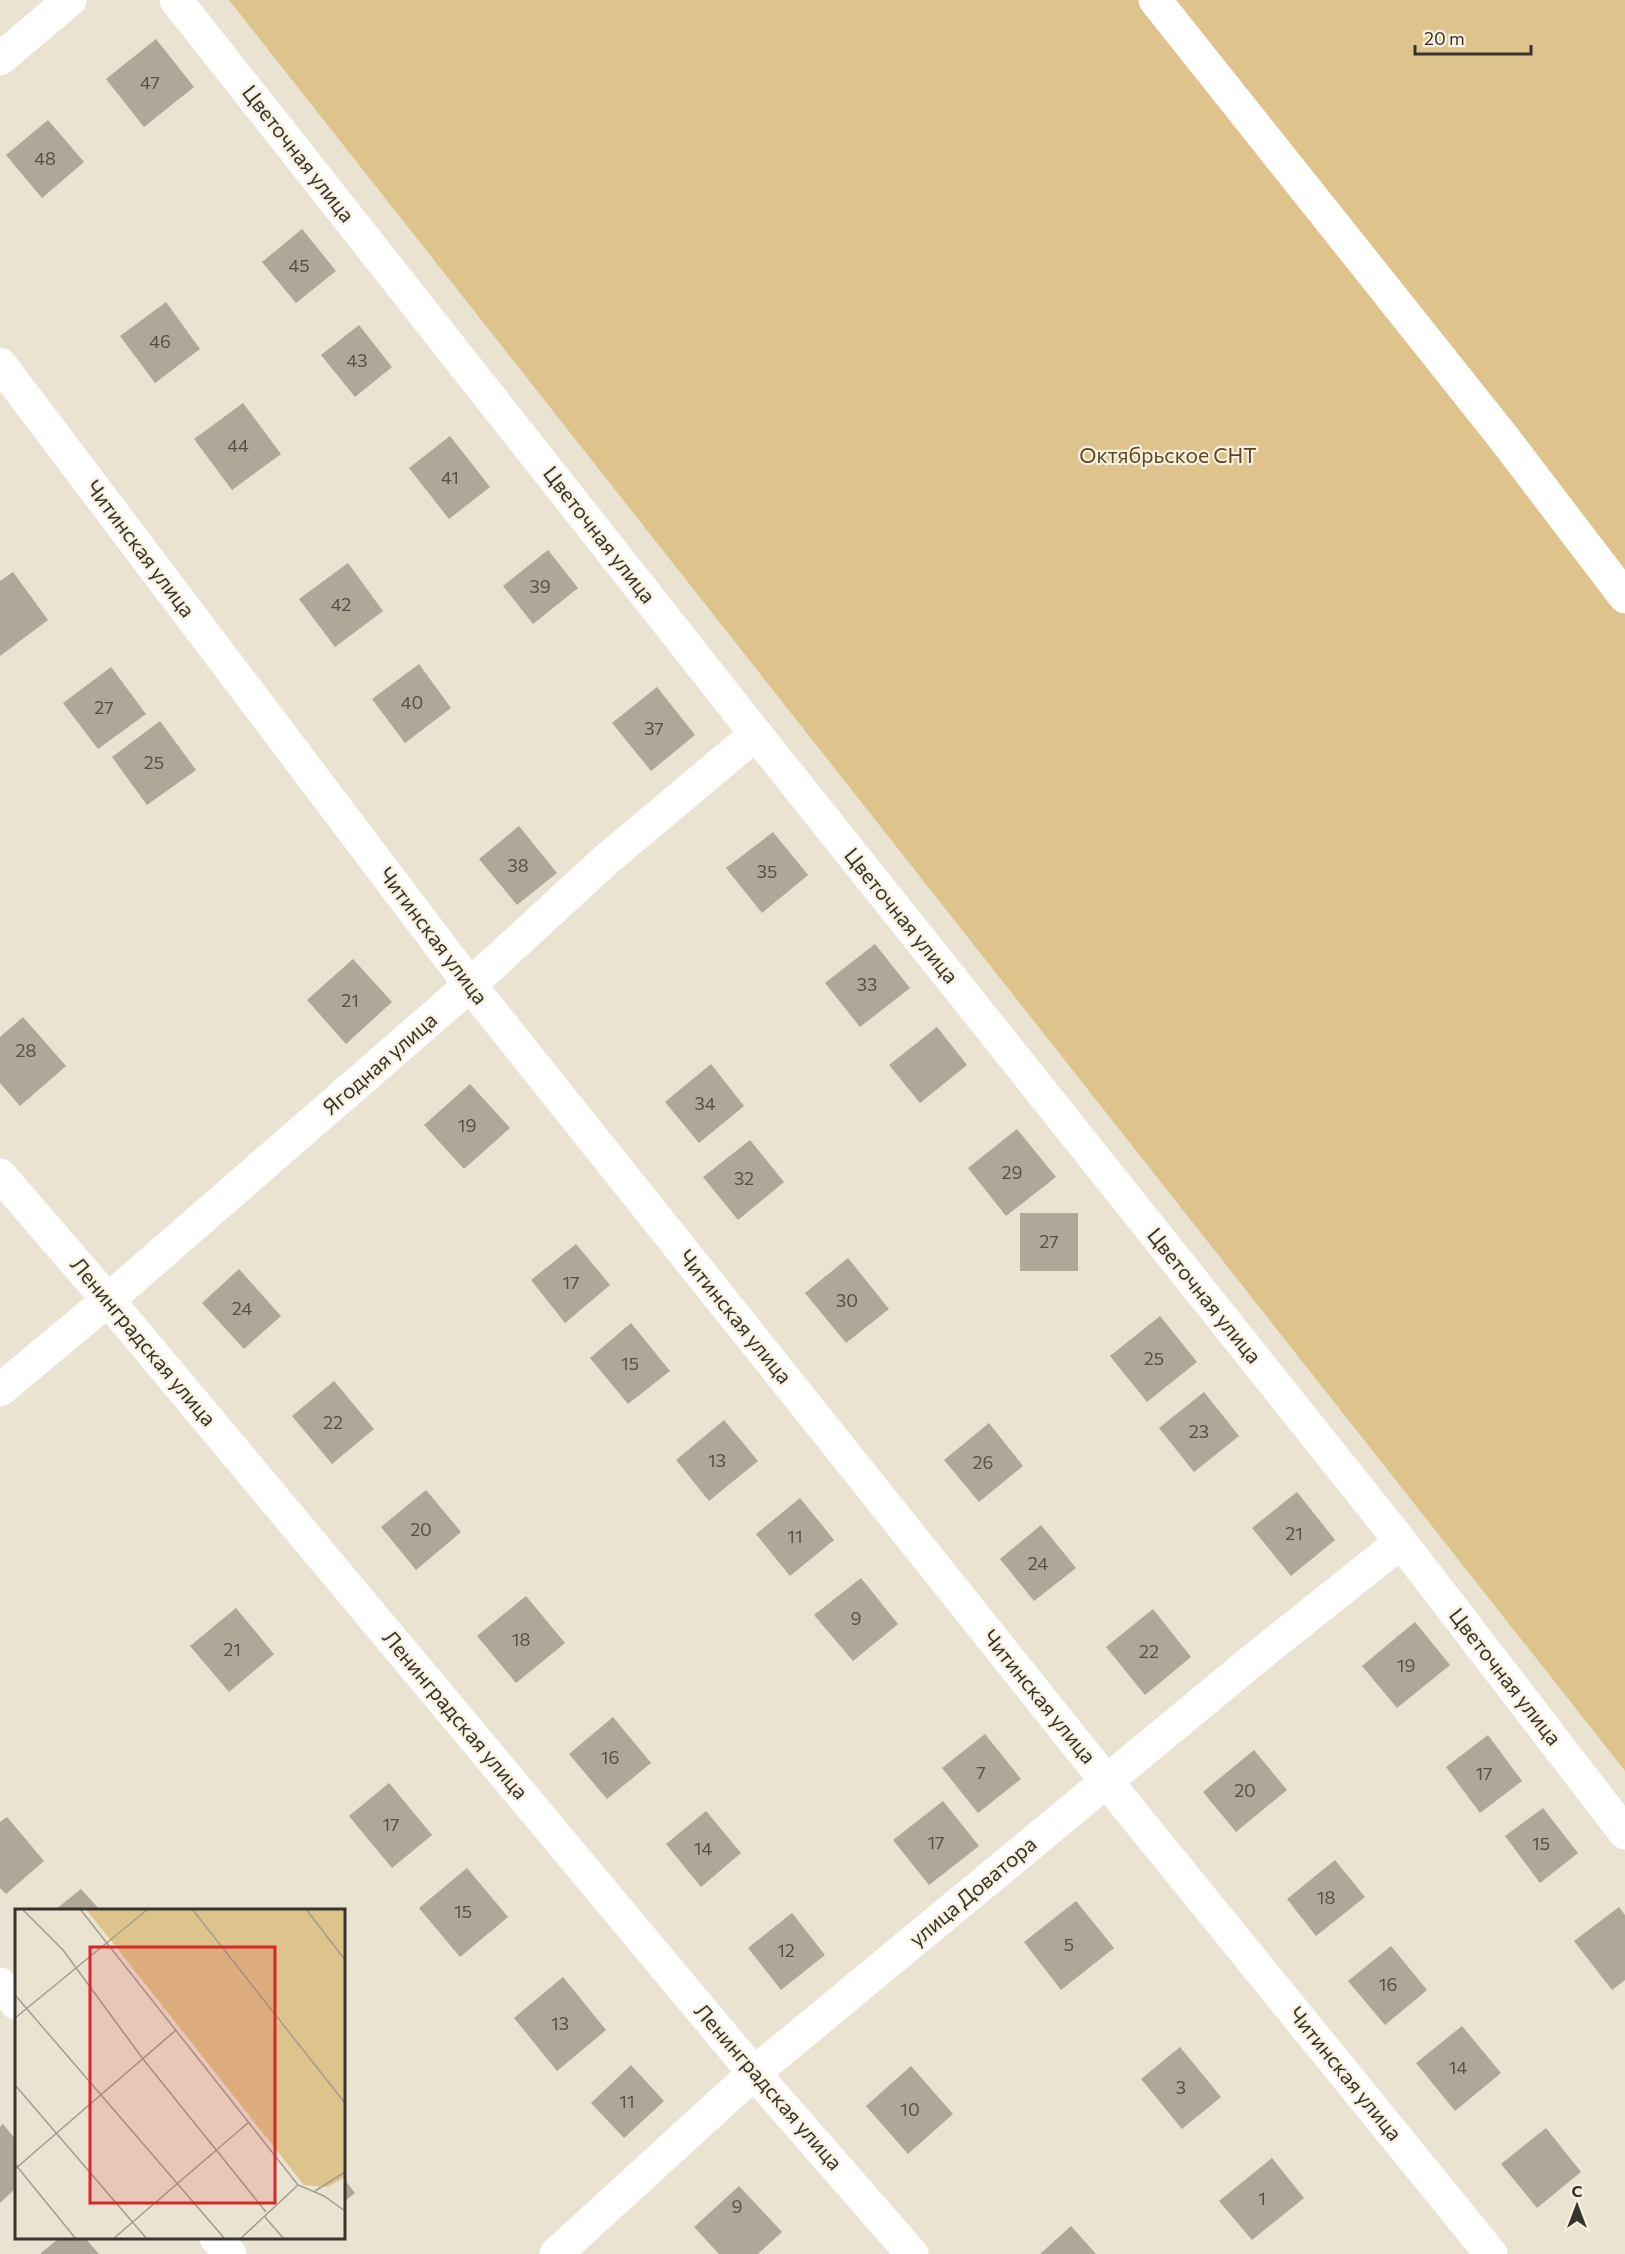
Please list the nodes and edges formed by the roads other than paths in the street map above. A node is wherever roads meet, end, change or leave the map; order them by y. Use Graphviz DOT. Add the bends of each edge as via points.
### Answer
graph roads {
  1 [pos="70,0"];
  2 [pos="176,0"];
  3 [pos="1155,0"];
  4 [pos="0,59"];
  5 [pos="0,364"];
  6 [pos="1625,597"];
  7 [pos="756,734"];
  8 [pos="470,985"];
  9 [pos="0,1175"];
  10 [pos="108,1300"];
  11 [pos="0,1390"];
  12 [pos="1401,1542"];
  13 [pos="1107,1782"];
  14 [pos="1625,1833"];
  15 [pos="0,1984"];
  16 [pos="15,2002"];
  17 [pos="754,2073"];
  18 [pos="217,2239"];
  19 [pos="230,2254"];
  20 [pos="556,2254"];
  21 [pos="912,2254"];
  22 [pos="1491,2254"];
  1 -- 4 [label="street"];
  2 -- 7 [label="street, Цветочная улица"];
  3 -- 6 [label="street" via="1503,437"];
  5 -- 8 [label="street, Читинская улица"];
  7 -- 8 [label="street, Ягодная улица" via="608,859"];
  7 -- 12 [label="street, Цветочная улица"];
  8 -- 10 [label="street, Ягодная улица"];
  8 -- 13 [label="street, Читинская улица"];
  9 -- 10 [label="street, Ленинградская улица"];
  10 -- 11 [label="street, Ягодная улица"];
  10 -- 17 [label="street, Ленинградская улица"];
  12 -- 13 [label="street, улица Доватора"];
  12 -- 14 [label="street, Цветочная улица"];
  13 -- 17 [label="street, улица Доватора"];
  13 -- 22 [label="street, Читинская улица"];
  15 -- 16 [label="street"];
  17 -- 20 [label="street, улица Доватора"];
  17 -- 21 [label="street, Ленинградская улица"];
  18 -- 19 [label="street"];
}
